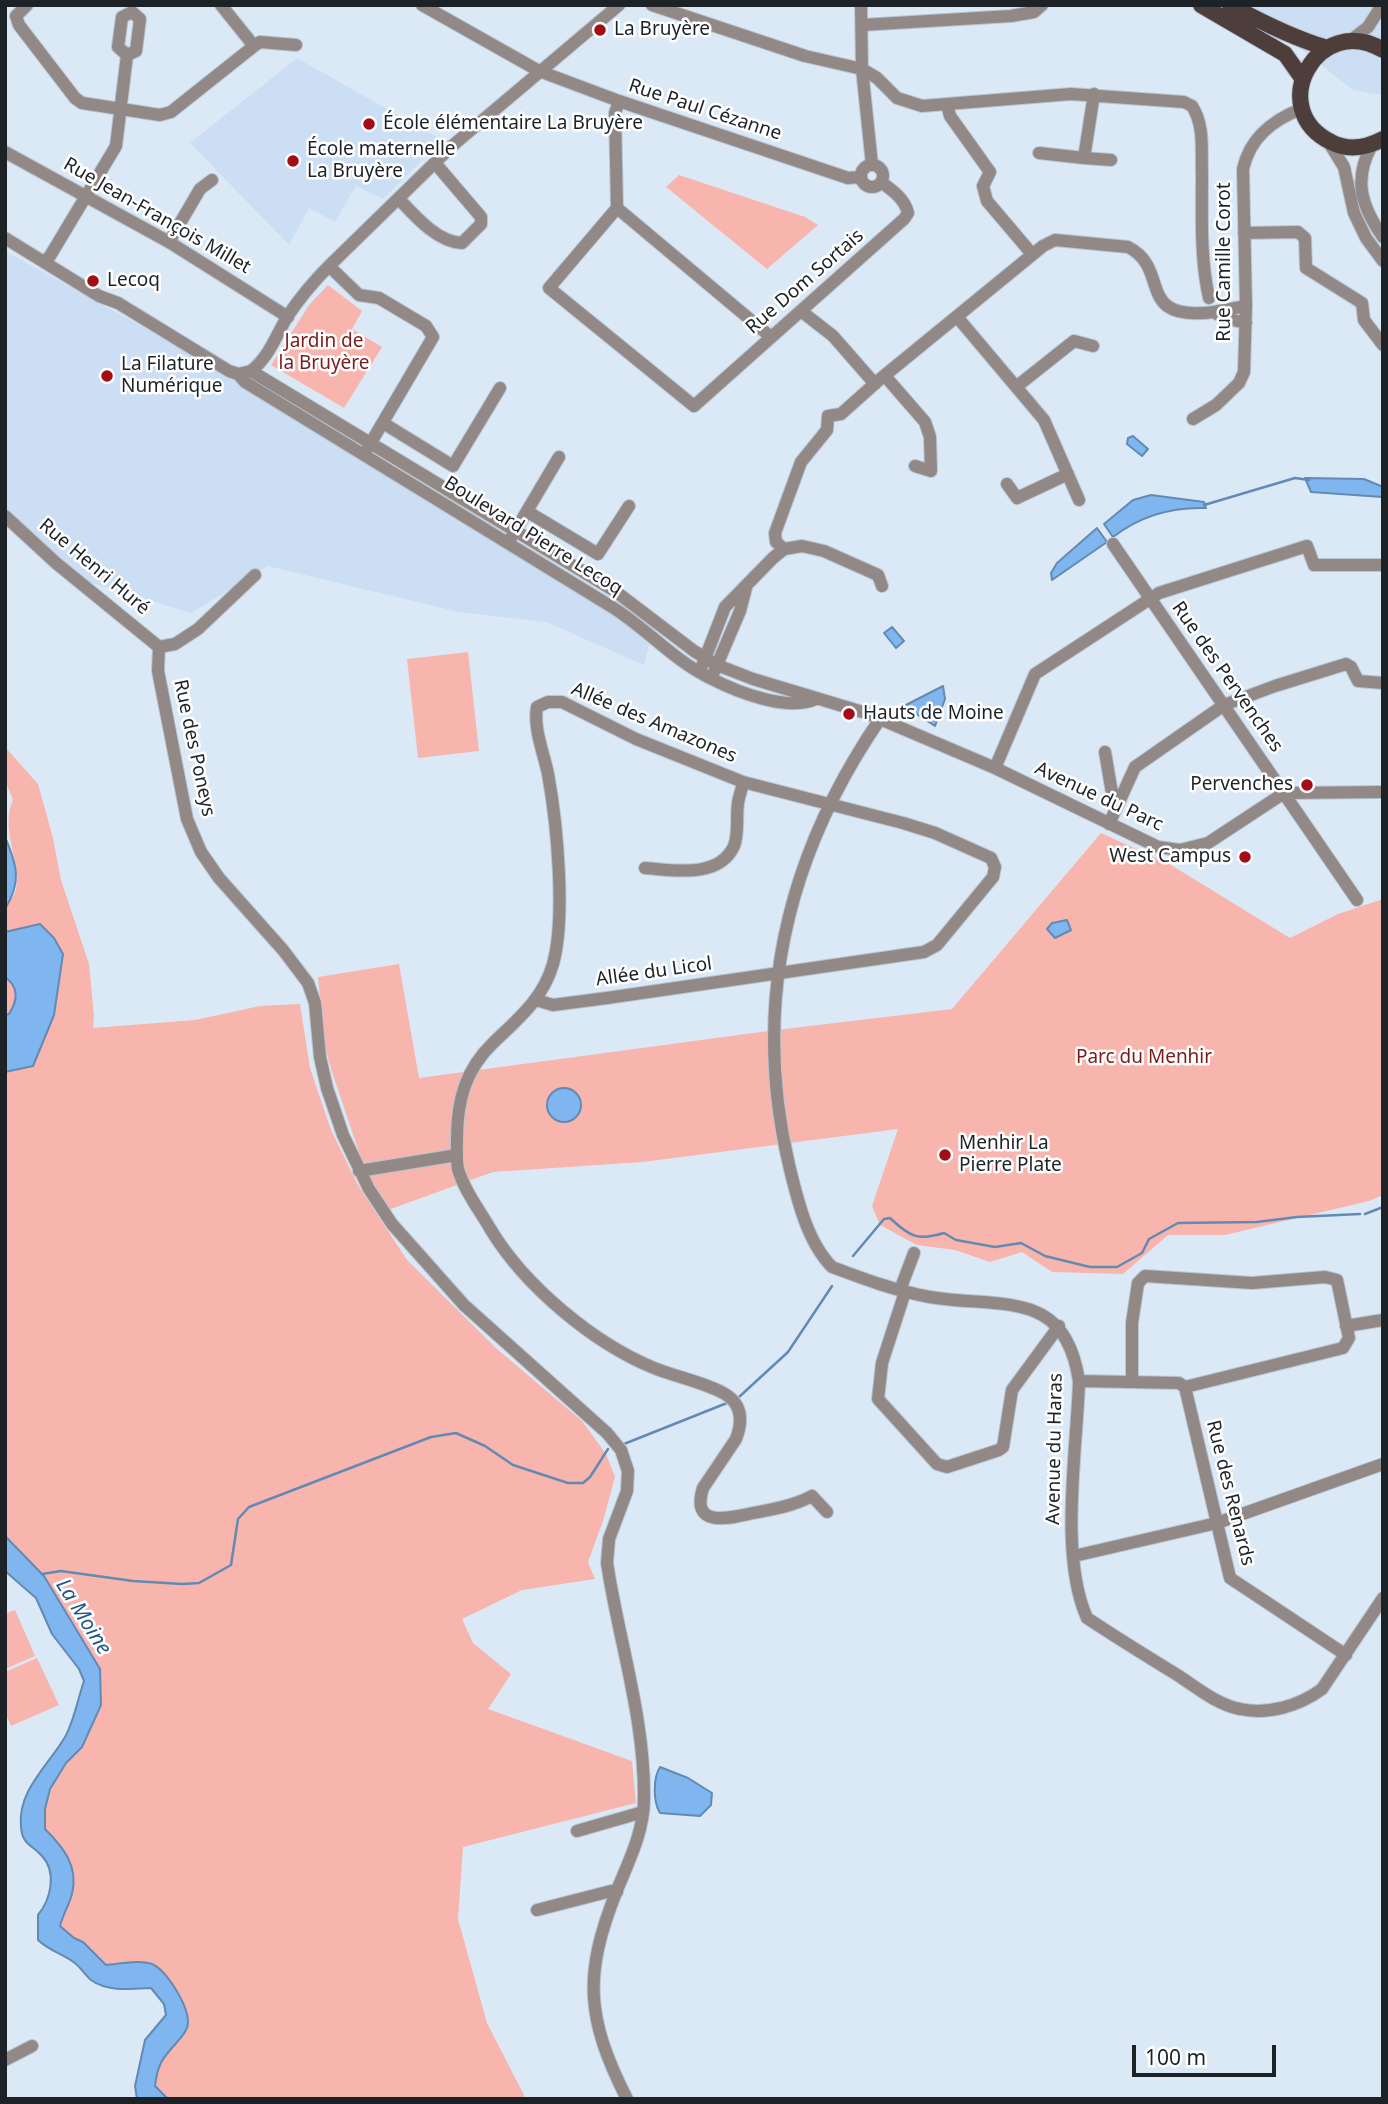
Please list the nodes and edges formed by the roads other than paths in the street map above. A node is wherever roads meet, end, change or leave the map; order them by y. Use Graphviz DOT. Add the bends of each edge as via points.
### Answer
graph roads {
  1 [pos="26,5"];
  2 [pos="221,5"];
  3 [pos="422,5"];
  4 [pos="619,5"];
  5 [pos="652,5"];
  6 [pos="861,5"];
  7 [pos="1041,5"];
  8 [pos="1201,5"];
  9 [pos="1230,5"];
  10 [pos="1382,5"];
  11 [pos="133,9"];
  12 [pos="862,25"];
  13 [pos="1350,41"];
  14 [pos="296,45"];
  15 [pos="254,46"];
  16 [pos="1327,48"];
  17 [pos="1383,50"];
  18 [pos="127,55"];
  19 [pos="862,69"];
  20 [pos="539,71"];
  21 [pos="1302,78"];
  22 [pos="1094,94"];
  23 [pos="619,101"];
  24 [pos="947,104"];
  25 [pos="1301,109"];
  26 [pos="120,110"];
  27 [pos="1328,141"];
  28 [pos="1377,142"];
  29 [pos="5,152"];
  30 [pos="1039,153"];
  31 [pos="1084,158"];
  32 [pos="1111,160"];
  33 [pos="435,163"];
  34 [pos="872,165"];
  35 [pos="860,177"];
  36 [pos="212,180"];
  37 [pos="881,182"];
  38 [pos="86,195"];
  39 [pos="399,199"];
  40 [pos="617,208"];
  41 [pos="1244,233"];
  42 [pos="1383,237"];
  43 [pos="5,238"];
  44 [pos="169,242"];
  45 [pos="1032,254"];
  46 [pos="45,261"];
  47 [pos="1383,261"];
  48 [pos="329,266"];
  49 [pos="1209,298"];
  50 [pos="1246,306"];
  51 [pos="801,311"];
  52 [pos="1214,312"];
  53 [pos="288,317"];
  54 [pos="958,317"];
  55 [pos="1245,323"];
  56 [pos="771,337"];
  57 [pos="1383,345"];
  58 [pos="1093,346"];
  59 [pos="245,373"];
  60 [pos="880,380"];
  61 [pos="1016,387"];
  62 [pos="500,388"];
  63 [pos="1193,419"];
  64 [pos="383,423"];
  65 [pos="367,449"];
  66 [pos="559,457"];
  67 [pos="915,466"];
  68 [pos="1068,474"];
  69 [pos="1007,484"];
  70 [pos="1079,500"];
  71 [pos="629,506"];
  72 [pos="528,512"];
  73 [pos="5,516"];
  74 [pos="515,531"];
  75 [pos="508,543"];
  76 [pos="1113,544"];
  77 [pos="785,549"];
  78 [pos="1383,565"];
  79 [pos="255,575"];
  80 [pos="747,584"];
  81 [pos="881,586"];
  82 [pos="1150,599"];
  83 [pos="159,647"];
  84 [pos="705,658"];
  85 [pos="717,665"];
  86 [pos="705,676"];
  87 [pos="1383,682"];
  88 [pos="816,699"];
  89 [pos="1224,705"];
  90 [pos="880,719"];
  91 [pos="1105,752"];
  92 [pos="995,768"];
  93 [pos="743,782"];
  94 [pos="1383,792"];
  95 [pos="1284,793"];
  96 [pos="1121,797"];
  97 [pos="831,804"];
  98 [pos="1109,824"];
  99 [pos="645,868"];
  100 [pos="1357,900"];
  101 [pos="777,972"];
  102 [pos="536,1000"];
  103 [pos="457,1155"];
  104 [pos="359,1171"];
  105 [pos="914,1253"];
  106 [pos="903,1291"];
  107 [pos="1383,1320"];
  108 [pos="1059,1326"];
  109 [pos="1346,1326"];
  110 [pos="1079,1381"];
  111 [pos="1132,1381"];
  112 [pos="1185,1387"];
  113 [pos="1383,1464"];
  114 [pos="827,1512"];
  115 [pos="1217,1523"];
  116 [pos="1074,1556"];
  117 [pos="1383,1598"];
  118 [pos="1346,1655"];
  119 [pos="643,1812"];
  120 [pos="577,1831"];
  121 [pos="617,1892"];
  122 [pos="537,1910"];
  123 [pos="32,2046"];
  124 [pos="5,2060"];
  125 [pos="627,2099"];
  1 -- 26 [label="street" via="16,16 19,25 75,98"];
  2 -- 15 [label="street"];
  3 -- 20 [label="street, Rue Paul Cézanne"];
  4 -- 20 [label="street"];
  5 -- 19 [label="street" via="805,56"];
  6 -- 12 [label="street"];
  7 -- 12 [label="street" via="1034,12 1011,16"];
  8 -- 21 [label="main road" via="1285,54"];
  9 -- 16 [label="main road" via="1264,24"];
  10 -- 13 [label="street"];
  11 -- 18 [label="street" via="140,19 136,51"];
  11 -- 18 [label="street" via="122,17 118,47"];
  12 -- 19 [label="street"];
  13 -- 16 [label="main road"];
  13 -- 17 [label="main road"];
  14 -- 15 [label="street" via="260,41"];
  15 -- 26 [label="street" via="171,112"];
  16 -- 21 [label="main road"];
  18 -- 26 [label="street"];
  19 -- 24 [label="street" via="897,98 922,106"];
  19 -- 34 [label="street"];
  20 -- 23 [label="street, Rue Paul Cézanne"];
  20 -- 33 [label="street"];
  21 -- 25 [label="main road"];
  22 -- 24 [label="street"];
  22 -- 31 [label="street"];
  22 -- 49 [label="street" via="1184,102 1199,116"];
  23 -- 35 [label="street, Rue Paul Cézanne" via="848,178"];
  23 -- 40 [label="street" via="615,113"];
  24 -- 45 [label="street" via="950,116 990,172 983,186 987,201"];
  25 -- 27 [label="main road" via="1309,125"];
  25 -- 41 [label="street, Rue Camille Corot" via="1272,123 1251,147 1244,169"];
  26 -- 38 [label="street" via="116,146"];
  27 -- 28 [label="main road" via="1355,148"];
  27 -- 47 [label="street" via="1344,167 1354,213"];
  28 -- 42 [label="street" via="1360,176 1362,192"];
  29 -- 38 [label="street, Rue Jean-François Millet"];
  30 -- 31 [label="street"];
  31 -- 32 [label="street"];
  33 -- 39 [label="street"];
  33 -- 39 [label="street" via="481,217 481,224 462,243 454,243 420,222"];
  34 -- 35 [label="street" via="865,167"];
  34 -- 37 [label="street" via="881,169"];
  35 -- 37 [label="street" via="869,187"];
  36 -- 44 [label="street" via="200,190"];
  37 -- 51 [label="street, Rue Dom Sortais" via="905,205 906,216"];
  38 -- 44 [label="street, Rue Jean-François Millet"];
  38 -- 46 [label="street"];
  39 -- 48 [label="street"];
  40 -- 56 [label="street"];
  40 -- 56 [label="street, Rue Dom Sortais" via="549,288 694,406"];
  41 -- 50 [label="street, Rue Camille Corot"];
  41 -- 57 [label="street" via="1298,232 1305,238 1306,268 1362,303 1364,320"];
  43 -- 46 [label="street, Boulevard Pierre Lecoq"];
  44 -- 53 [label="street, Rue Jean-François Millet"];
  45 -- 52 [label="street" via="1055,240 1128,247 1146,261 1157,292 1171,310"];
  45 -- 54 [label="street"];
  46 -- 59 [label="street, Boulevard Pierre Lecoq" via="229,371"];
  48 -- 53 [label="street"];
  48 -- 64 [label="street" via="359,295 379,298 426,326 433,337"];
  50 -- 52 [label="street"];
  50 -- 55 [label="street, Rue Camille Corot"];
  51 -- 56 [label="street, Rue Dom Sortais"];
  51 -- 60 [label="street"];
  52 -- 55 [label="street"];
  53 -- 59 [label="street" via="262,363"];
  54 -- 60 [label="street"];
  54 -- 61 [label="street"];
  55 -- 63 [label="street, Rue Camille Corot" via="1244,372 1216,405"];
  58 -- 61 [label="street" via="1074,341"];
  59 -- 65 [label="street, Boulevard Pierre Lecoq" via="245,382"];
  60 -- 67 [label="street" via="925,422 931,471"];
  60 -- 77 [label="street" via="842,414 828,416 827,430 801,462 775,533 776,542"];
  61 -- 68 [label="street" via="1044,420"];
  62 -- 64 [label="street" via="453,466"];
  64 -- 65 [label="street"];
  65 -- 74 [label="street, Boulevard Pierre Lecoq"];
  65 -- 75 [label="street, Boulevard Pierre Lecoq"];
  66 -- 72 [label="street"];
  68 -- 69 [label="street" via="1017,498"];
  68 -- 70 [label="street"];
  71 -- 72 [label="street" via="598,555"];
  72 -- 74 [label="street"];
  73 -- 83 [label="street, Rue Henri Huré" via="55,564"];
  74 -- 75 [label="street"];
  74 -- 84 [label="street, Boulevard Pierre Lecoq" via="615,591"];
  75 -- 86 [label="street, Boulevard Pierre Lecoq" via="614,608"];
  76 -- 82 [label="street, Rue des Pervenches"];
  77 -- 80 [label="street"];
  77 -- 81 [label="street" via="802,545 824,551 878,575"];
  78 -- 82 [label="street" via="1314,565 1307,545"];
  79 -- 83 [label="street" via="198,629 175,644"];
  80 -- 84 [label="street" via="725,607"];
  80 -- 85 [label="street"];
  82 -- 89 [label="street, Rue des Pervenches"];
  82 -- 92 [label="street" via="1035,674"];
  83 -- 104 [label="street, Rue des Poneys" via="158,671 187,819 219,878 308,983 327,1088"];
  84 -- 85 [label="street, Boulevard Pierre Lecoq"];
  84 -- 86 [label="street"];
  85 -- 86 [label="street"];
  85 -- 88 [label="street, Boulevard Pierre Lecoq"];
  86 -- 88 [label="street, Boulevard Pierre Lecoq" via="784,703"];
  87 -- 89 [label="street" via="1358,681 1346,664"];
  88 -- 90 [label="street, Boulevard Pierre Lecoq"];
  89 -- 95 [label="street, Rue des Pervenches"];
  89 -- 96 [label="street" via="1135,767"];
  90 -- 92 [label="street, Avenue du Parc"];
  90 -- 97 [label="street"];
  91 -- 96 [label="street" via="1112,793"];
  92 -- 98 [label="street, Avenue du Parc"];
  93 -- 97 [label="street, Allée des Amazones"];
  93 -- 99 [label="street" via="734,846 721,862 688,870"];
  93 -- 102 [label="street, Allée des Amazones" via="636,739 562,702 537,707 555,829 558,925 552,965"];
  94 -- 95 [label="street"];
  95 -- 98 [label="street, Avenue du Parc" via="1196,848 1158,847"];
  95 -- 100 [label="street, Rue des Pervenches"];
  96 -- 98 [label="street"];
  97 -- 101 [label="street" via="795,892"];
  97 -- 101 [label="street, Allée des Amazones" via="961,844 991,858 993,877 937,944 923,952"];
  101 -- 102 [label="street, Allée du Licol" via="553,1005"];
  101 -- 106 [label="street" via="775,1079 792,1178 804,1216 832,1267"];
  102 -- 103 [label="street, Allée des Amazones" via="475,1062 458,1108"];
  103 -- 104 [label="street"];
  103 -- 114 [label="street, Allée des Amazones" via="458,1170 494,1234 547,1296 631,1357 719,1390 736,1403 739,1430 703,1488 700,1497 705,1513 728,1519 794,1505 812,1496"];
  104 -- 119 [label="street, Rue des Poneys" via="392,1224 464,1305 621,1450 628,1471 627,1491 609,1539 607,1563 638,1716"];
  105 -- 106 [label="street"];
  106 -- 108 [label="street" via="1016,1306"];
  106 -- 108 [label="street" via="882,1363 878,1399 937,1464 947,1467 1003,1447 1012,1390"];
  107 -- 109 [label="street"];
  108 -- 110 [label="street, Avenue du Haras" via="1070,1344"];
  109 -- 111 [label="street" via="1337,1280 1325,1277 1252,1283 1145,1276 1138,1283 1132,1323"];
  109 -- 112 [label="street" via="1349,1338 1343,1348"];
  110 -- 111 [label="street"];
  110 -- 116 [label="street, Avenue du Haras"];
  111 -- 112 [label="street"];
  112 -- 115 [label="street, Rue des Renards"];
  113 -- 115 [label="street"];
  115 -- 116 [label="street"];
  115 -- 118 [label="street, Rue des Renards" via="1230,1578"];
  116 -- 118 [label="street, Avenue du Haras" via="1079,1601 1087,1618 1237,1709 1270,1710 1309,1699 1322,1689"];
  117 -- 118 [label="street, Avenue du Haras"];
  119 -- 120 [label="street"];
  119 -- 121 [label="street, Rue des Poneys"];
  121 -- 122 [label="street"];
  121 -- 125 [label="street, Rue des Poneys" via="600,1942 593,1996 601,2043"];
  123 -- 124 [label="street"];
}
